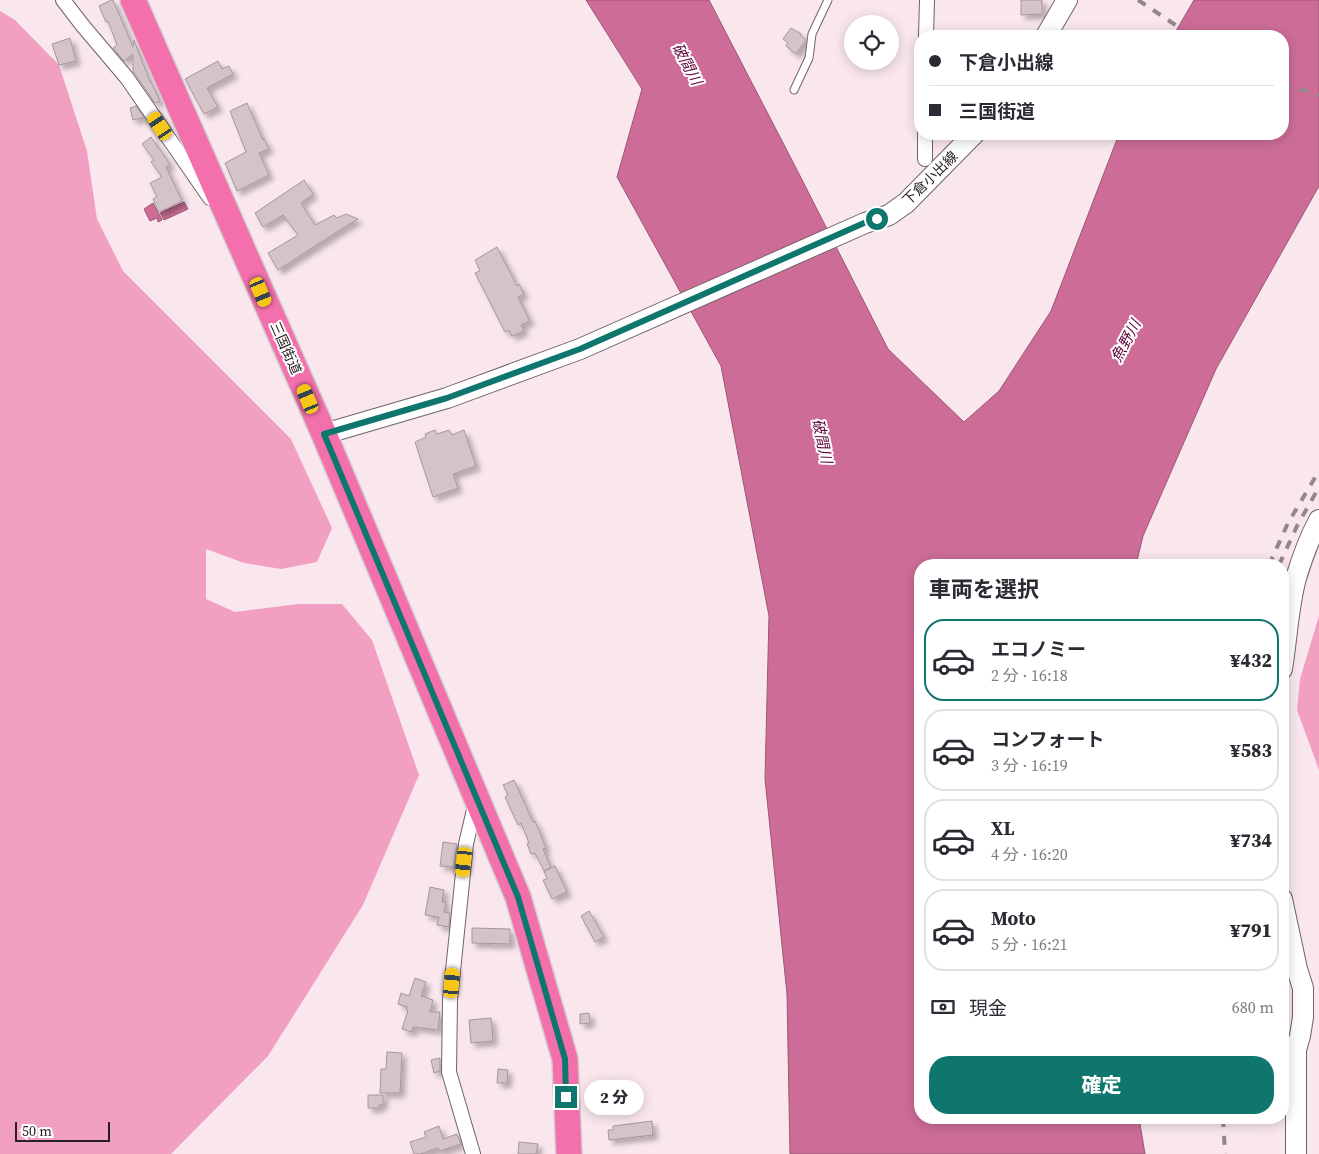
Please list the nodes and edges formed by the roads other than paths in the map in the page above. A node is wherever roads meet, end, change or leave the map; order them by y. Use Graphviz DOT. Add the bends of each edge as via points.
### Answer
graph roads {
  1 [pos="63,0"];
  2 [pos="133,0"];
  3 [pos="828,0"];
  4 [pos="927,0"];
  5 [pos="1067,0"];
  6 [pos="926,30"];
  7 [pos="1050,30"];
  8 [pos="794,90"];
  9 [pos="925,140"];
  10 [pos="968,140"];
  11 [pos="926,159"];
  12 [pos="238,238"];
  13 [pos="324,434"];
  14 [pos="1319,520"];
  15 [pos="1289,616"];
  16 [pos="476,800"];
  17 [pos="1289,932"];
  18 [pos="1311,992"];
  19 [pos="473,1154"];
  20 [pos="569,1154"];
  21 [pos="1296,1154"];
  1 -- 12 [label="street" via="127,78"];
  2 -- 12 [label="highway, 三国街道"];
  3 -- 8 [label="lane" via="812,34 808,58"];
  4 -- 6 [label="street"];
  5 -- 7 [label="main road"];
  9 -- 11 [label="street"];
  10 -- 13 [label="main road, 下倉小出線" via="906,203 889,215 864,223 589,345 447,398"];
  12 -- 13 [label="highway, 三国街道"];
  13 -- 16 [label="highway, 三国街道"];
  14 -- 15 [label="main road" via="1304,553"];
  16 -- 19 [label="street" via="466,844 451,990 449,1072"];
  16 -- 20 [label="highway, 三国街道" via="518,897 565,1059"];
  17 -- 18 [label="main road" via="1297,970"];
  18 -- 21 [label="main road" via="1296,1050"];
}
